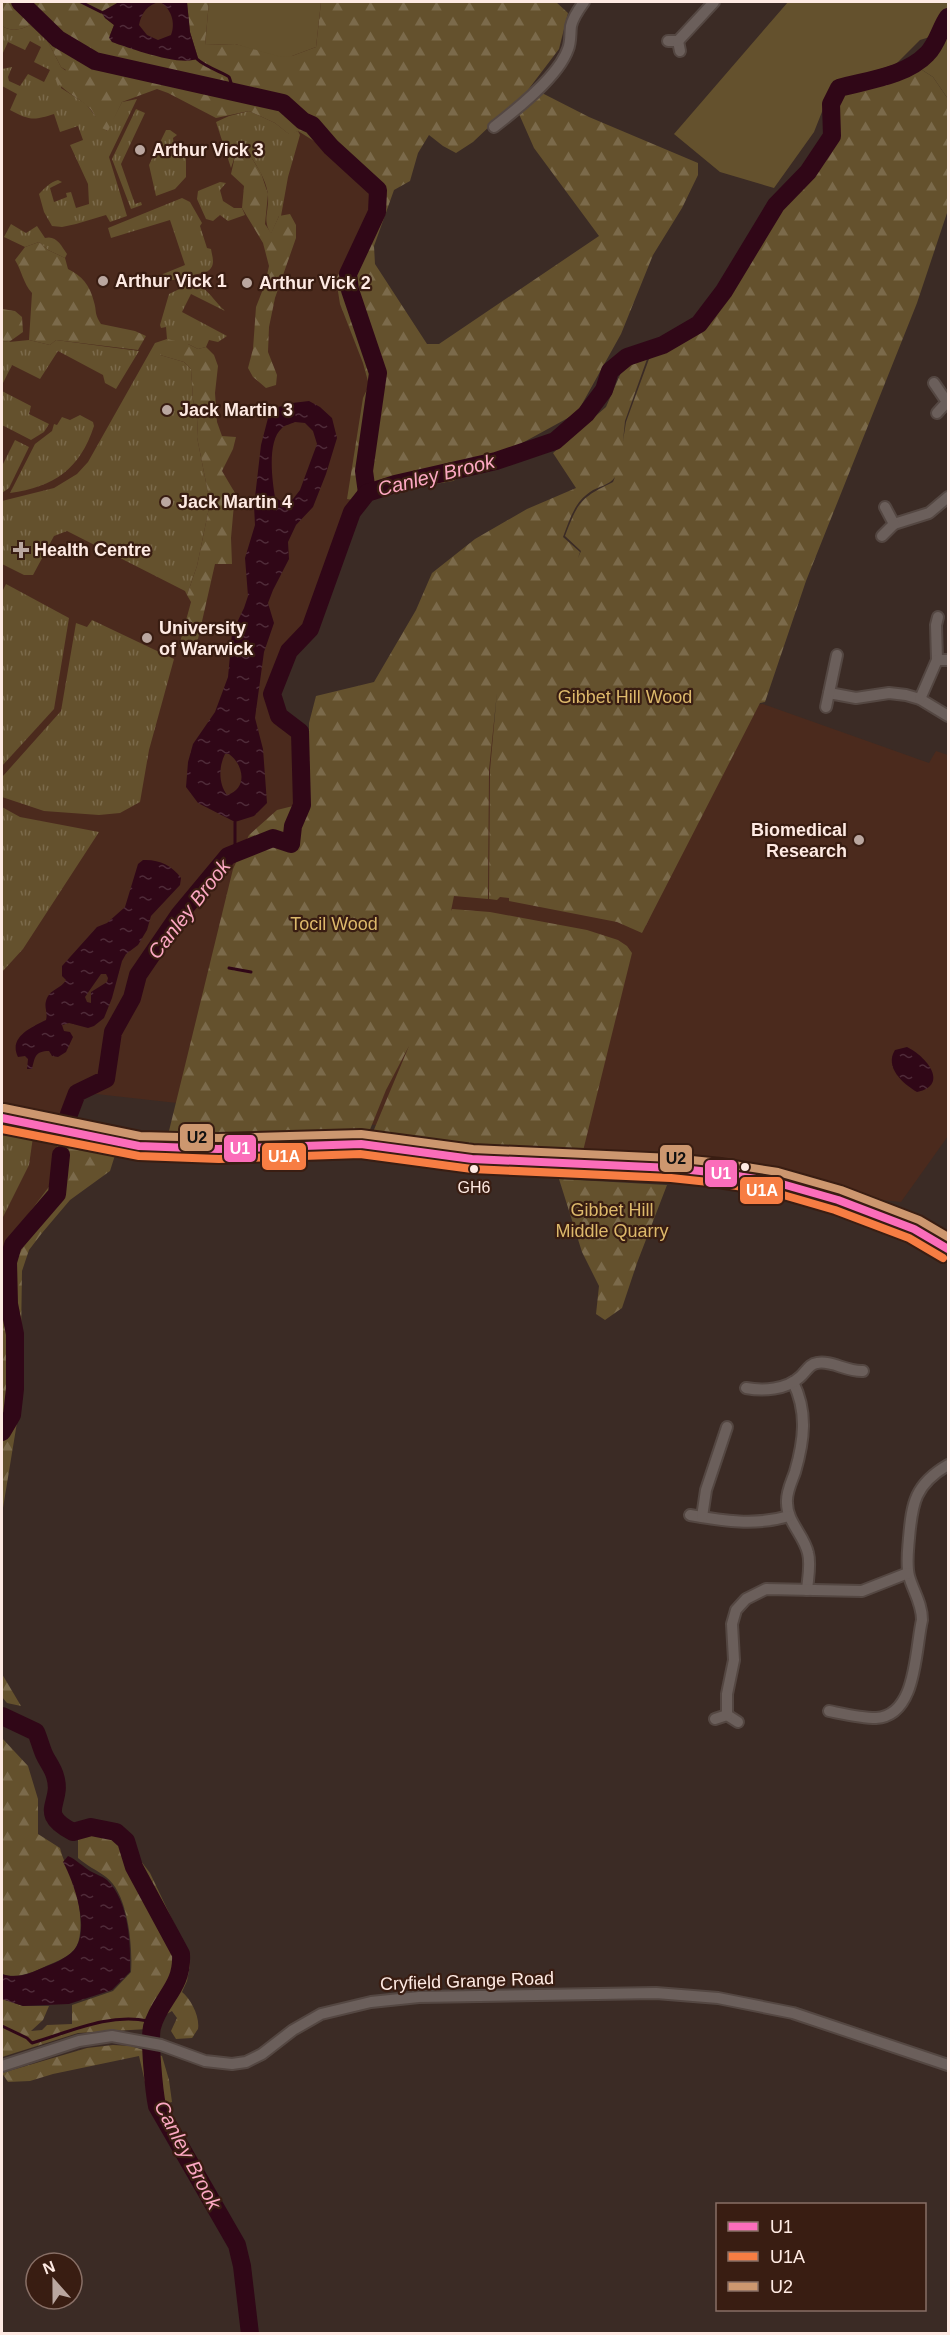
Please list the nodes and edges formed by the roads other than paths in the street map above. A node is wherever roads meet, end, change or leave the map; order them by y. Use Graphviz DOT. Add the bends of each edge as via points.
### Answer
graph roads {
  1 [pos="584,2"];
  2 [pos="714,2"];
  3 [pos="675,44"];
  4 [pos="494,127"];
  5 [pos="934,382"];
  6 [pos="948,402"];
  7 [pos="937,413"];
  8 [pos="948,497"];
  9 [pos="885,507"];
  10 [pos="894,524"];
  11 [pos="882,536"];
  12 [pos="939,617"];
  13 [pos="837,655"];
  14 [pos="937,660"];
  15 [pos="948,660"];
  16 [pos="829,693"];
  17 [pos="920,699"];
  18 [pos="826,707"];
  19 [pos="948,716"];
  20 [pos="2,1118"];
  21 [pos="947,1244"];
  22 [pos="863,1371"];
  23 [pos="793,1382"];
  24 [pos="746,1388"];
  25 [pos="727,1426"];
  26 [pos="948,1465"];
  27 [pos="690,1515"];
  28 [pos="789,1516"];
  29 [pos="702,1517"];
  30 [pos="908,1573"];
  31 [pos="807,1590"];
  32 [pos="829,1711"];
  33 [pos="727,1715"];
  34 [pos="715,1719"];
  35 [pos="738,1722"];
  36 [pos="948,2065"];
  37 [pos="2,2066"];
  1 -- 4 [label="street" via="571,24 568,50 550,83"];
  2 -- 3 [label="street"];
  5 -- 6 [label="street"];
  6 -- 7 [label="street"];
  8 -- 10 [label="street" via="929,513"];
  9 -- 10 [label="street"];
  10 -- 11 [label="street"];
  12 -- 14 [label="street"];
  13 -- 16 [label="street"];
  14 -- 15 [label="street"];
  14 -- 17 [label="street"];
  16 -- 17 [label="street" via="856,698 898,693"];
  16 -- 18 [label="street"];
  17 -- 19 [label="street"];
  20 -- 21 [label="street" via="160,1148 361,1144 490,1161 719,1173 775,1182 838,1200"];
  22 -- 23 [label="street" via="820,1362 809,1366"];
  23 -- 24 [label="street" via="761,1390"];
  23 -- 28 [label="street" via="802,1401 803,1435 787,1496"];
  25 -- 29 [label="street" via="706,1490"];
  26 -- 30 [label="street" via="929,1478 915,1499"];
  27 -- 29 [label="street"];
  28 -- 29 [label="street" via="759,1522"];
  28 -- 31 [label="street" via="807,1550"];
  30 -- 31 [label="street" via="862,1591"];
  30 -- 32 [label="street" via="922,1620 903,1703 878,1718"];
  31 -- 33 [label="street" via="759,1590 736,1610 730,1632 734,1660"];
  33 -- 34 [label="street"];
  33 -- 35 [label="street"];
  36 -- 37 [label="street, Cryfield Grange Road" via="793,2013 718,1998 656,1993 419,1997 371,2002 321,2014 262,2054 232,2064 205,2061 161,2045 111,2036 53,2048"];
}
